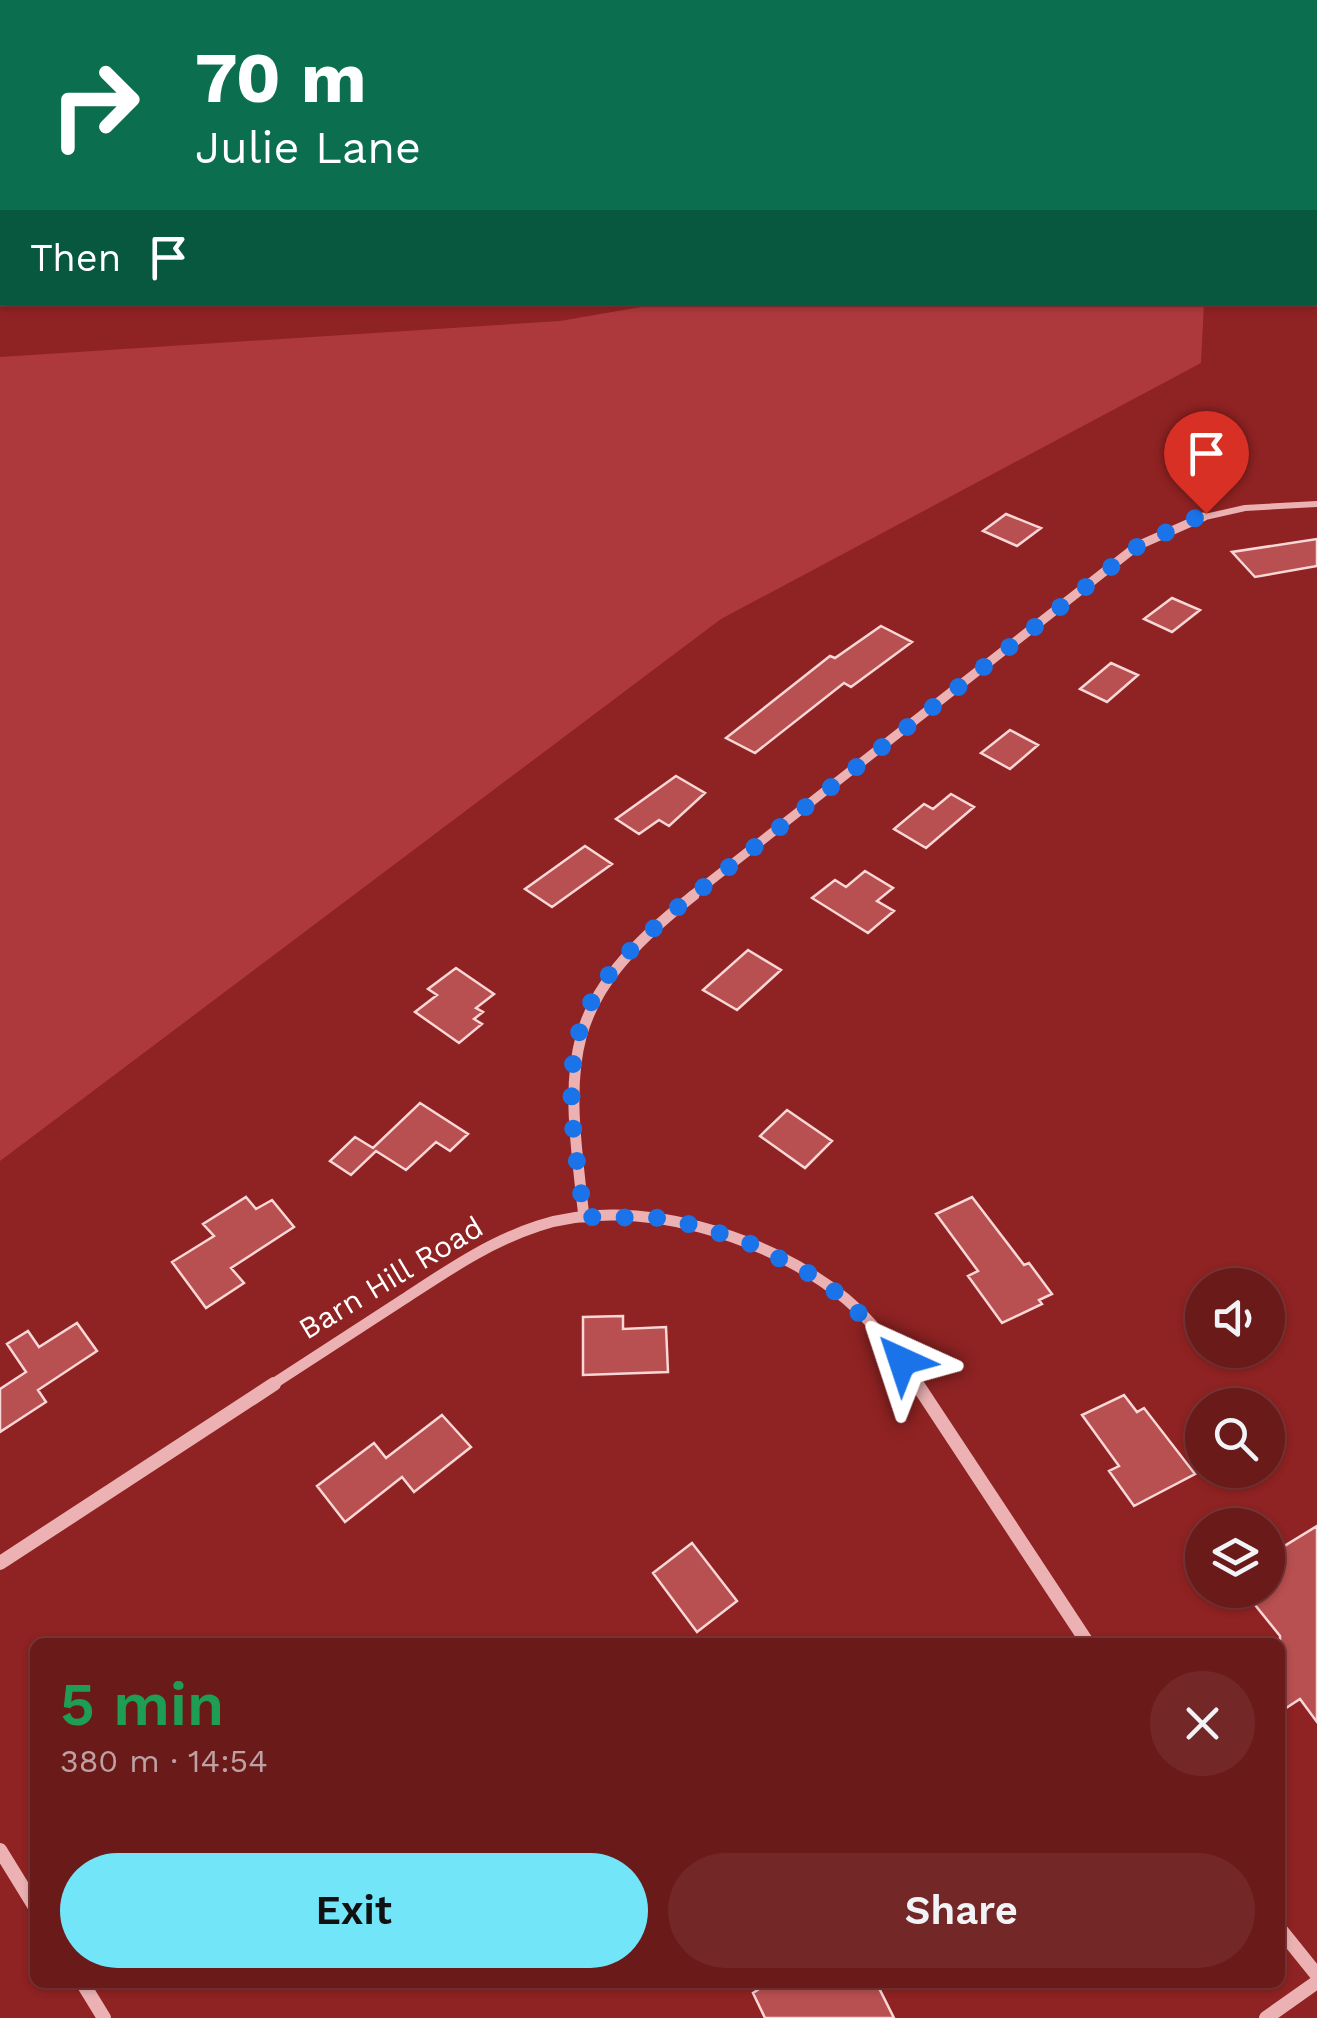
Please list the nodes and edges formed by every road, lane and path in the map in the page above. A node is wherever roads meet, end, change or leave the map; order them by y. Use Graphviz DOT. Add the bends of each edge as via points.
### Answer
graph roads {
  1 [pos="1317,504"];
  2 [pos="584,1217"];
  3 [pos="0,1563"];
  4 [pos="1084,1638"];
  5 [pos="0,1850"];
  6 [pos="30,1899"];
  7 [pos="1285,1935"];
  8 [pos="1317,1978"];
  9 [pos="86,1988"];
  10 [pos="104,2018"];
  11 [pos="1266,2018"];
  1 -- 2 [label="street" via="1206,513 1138,546 622,958 598,989 576,1042 570,1088"];
  2 -- 3 [label="street, Barn Hill Road" via="538,1225 473,1254"];
  2 -- 4 [label="street, Barn Hill Road" via="668,1218 743,1240 847,1300 902,1361"];
  5 -- 6 [label="street"];
  7 -- 8 [label="street"];
  8 -- 11 [label="street"];
  9 -- 10 [label="street"];
}
